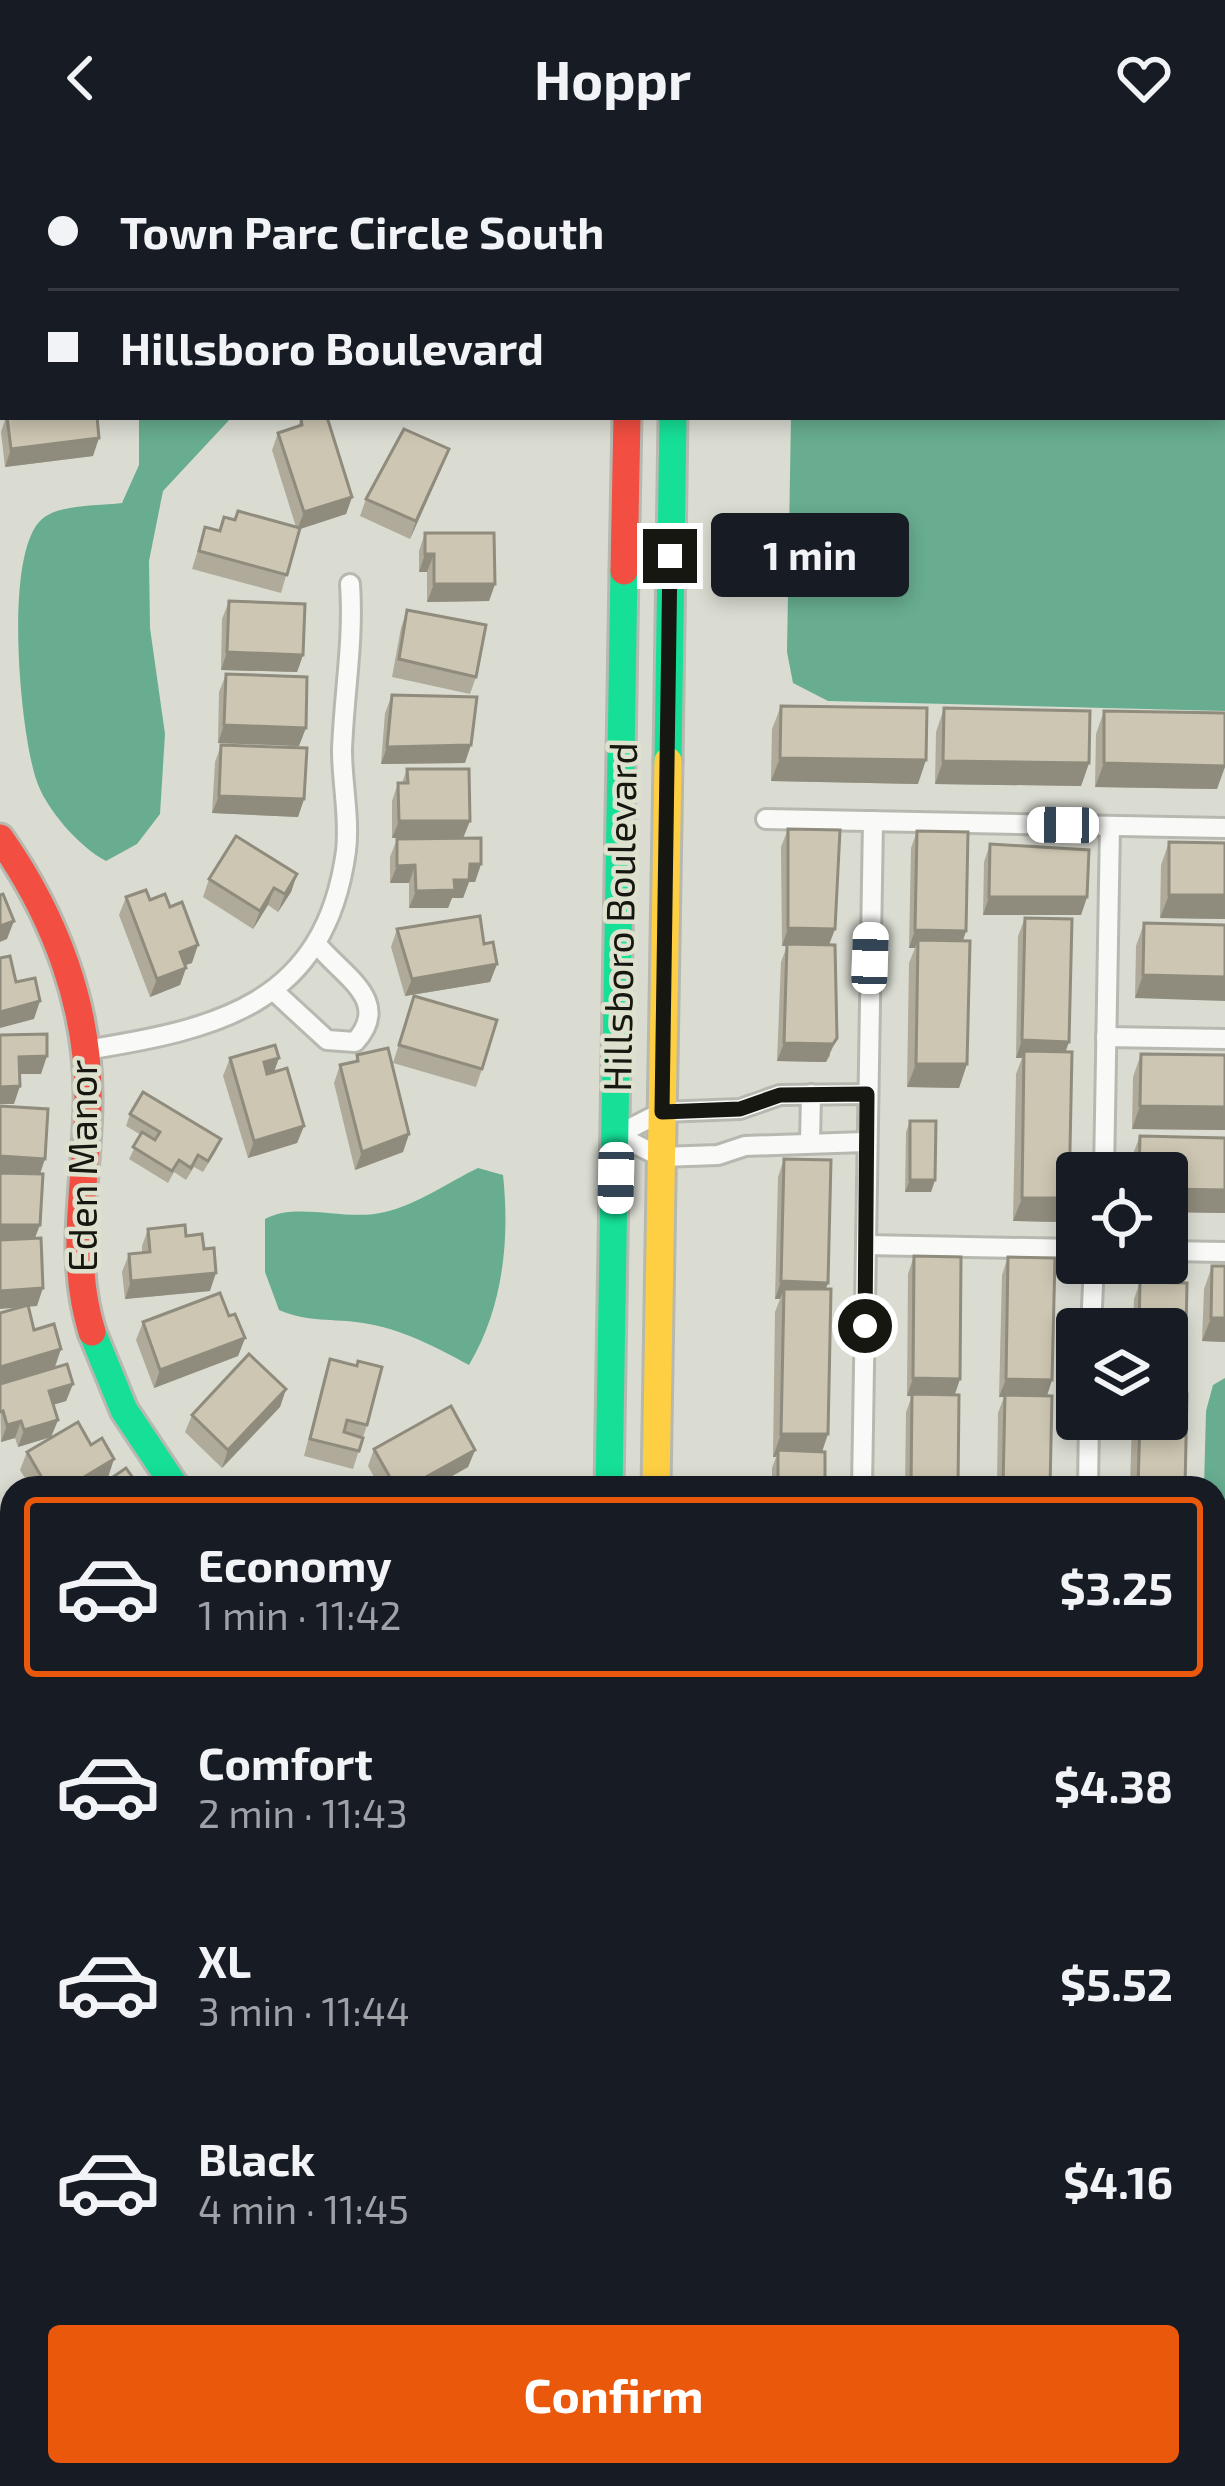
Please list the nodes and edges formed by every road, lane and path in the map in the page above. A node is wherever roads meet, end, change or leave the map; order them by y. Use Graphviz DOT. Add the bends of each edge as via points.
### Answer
graph roads {
  1 [pos="627,420"];
  2 [pos="673,420"];
  3 [pos="350,584"];
  4 [pos="766,819"];
  5 [pos="874,821"];
  6 [pos="1110,826"];
  7 [pos="1225,828"];
  8 [pos="0,838"];
  9 [pos="316,943"];
  10 [pos="275,992"];
  11 [pos="1106,1037"];
  12 [pos="1225,1039"];
  13 [pos="86,1050"];
  14 [pos="811,1094"];
  15 [pos="867,1094"];
  16 [pos="662,1112"];
  17 [pos="617,1135"];
  18 [pos="810,1142"];
  19 [pos="866,1142"];
  20 [pos="1104,1152"];
  21 [pos="661,1157"];
  22 [pos="866,1245"];
  23 [pos="1056,1249"];
  24 [pos="1188,1251"];
  25 [pos="1225,1252"];
  26 [pos="1089,1440"];
  27 [pos="168,1476"];
  28 [pos="609,1476"];
  29 [pos="656,1476"];
  30 [pos="862,1476"];
  31 [pos="1088,1476"];
  1 -- 17 [label="street, Hillsboro Boulevard"];
  2 -- 16 [label="street, Hillsboro Boulevard"];
  3 -- 9 [label="street" via="346,850"];
  4 -- 5 [label="street"];
  5 -- 6 [label="street"];
  5 -- 15 [label="street"];
  6 -- 7 [label="street"];
  6 -- 11 [label="street"];
  8 -- 13 [label="street, Eden Manor" via="32,889"];
  9 -- 10 [label="street"];
  9 -- 10 [label="street" via="368,995 368,1028 356,1042 327,1040"];
  10 -- 13 [label="street" via="187,1034"];
  11 -- 12 [label="street"];
  11 -- 20 [label="street"];
  13 -- 27 [label="street, Eden Manor" via="77,1258 85,1309 121,1410"];
  14 -- 15 [label="street"];
  14 -- 16 [label="street" via="740,1109"];
  14 -- 18 [label="street"];
  15 -- 19 [label="street"];
  16 -- 17 [label="street"];
  16 -- 21 [label="street, Hillsboro Boulevard"];
  17 -- 21 [label="street"];
  17 -- 28 [label="street, Hillsboro Boulevard"];
  18 -- 19 [label="street"];
  18 -- 21 [label="street"];
  19 -- 22 [label="street"];
  21 -- 29 [label="street, Hillsboro Boulevard"];
  22 -- 23 [label="street"];
  22 -- 30 [label="street"];
  24 -- 25 [label="street"];
  26 -- 31 [label="street"];
}
